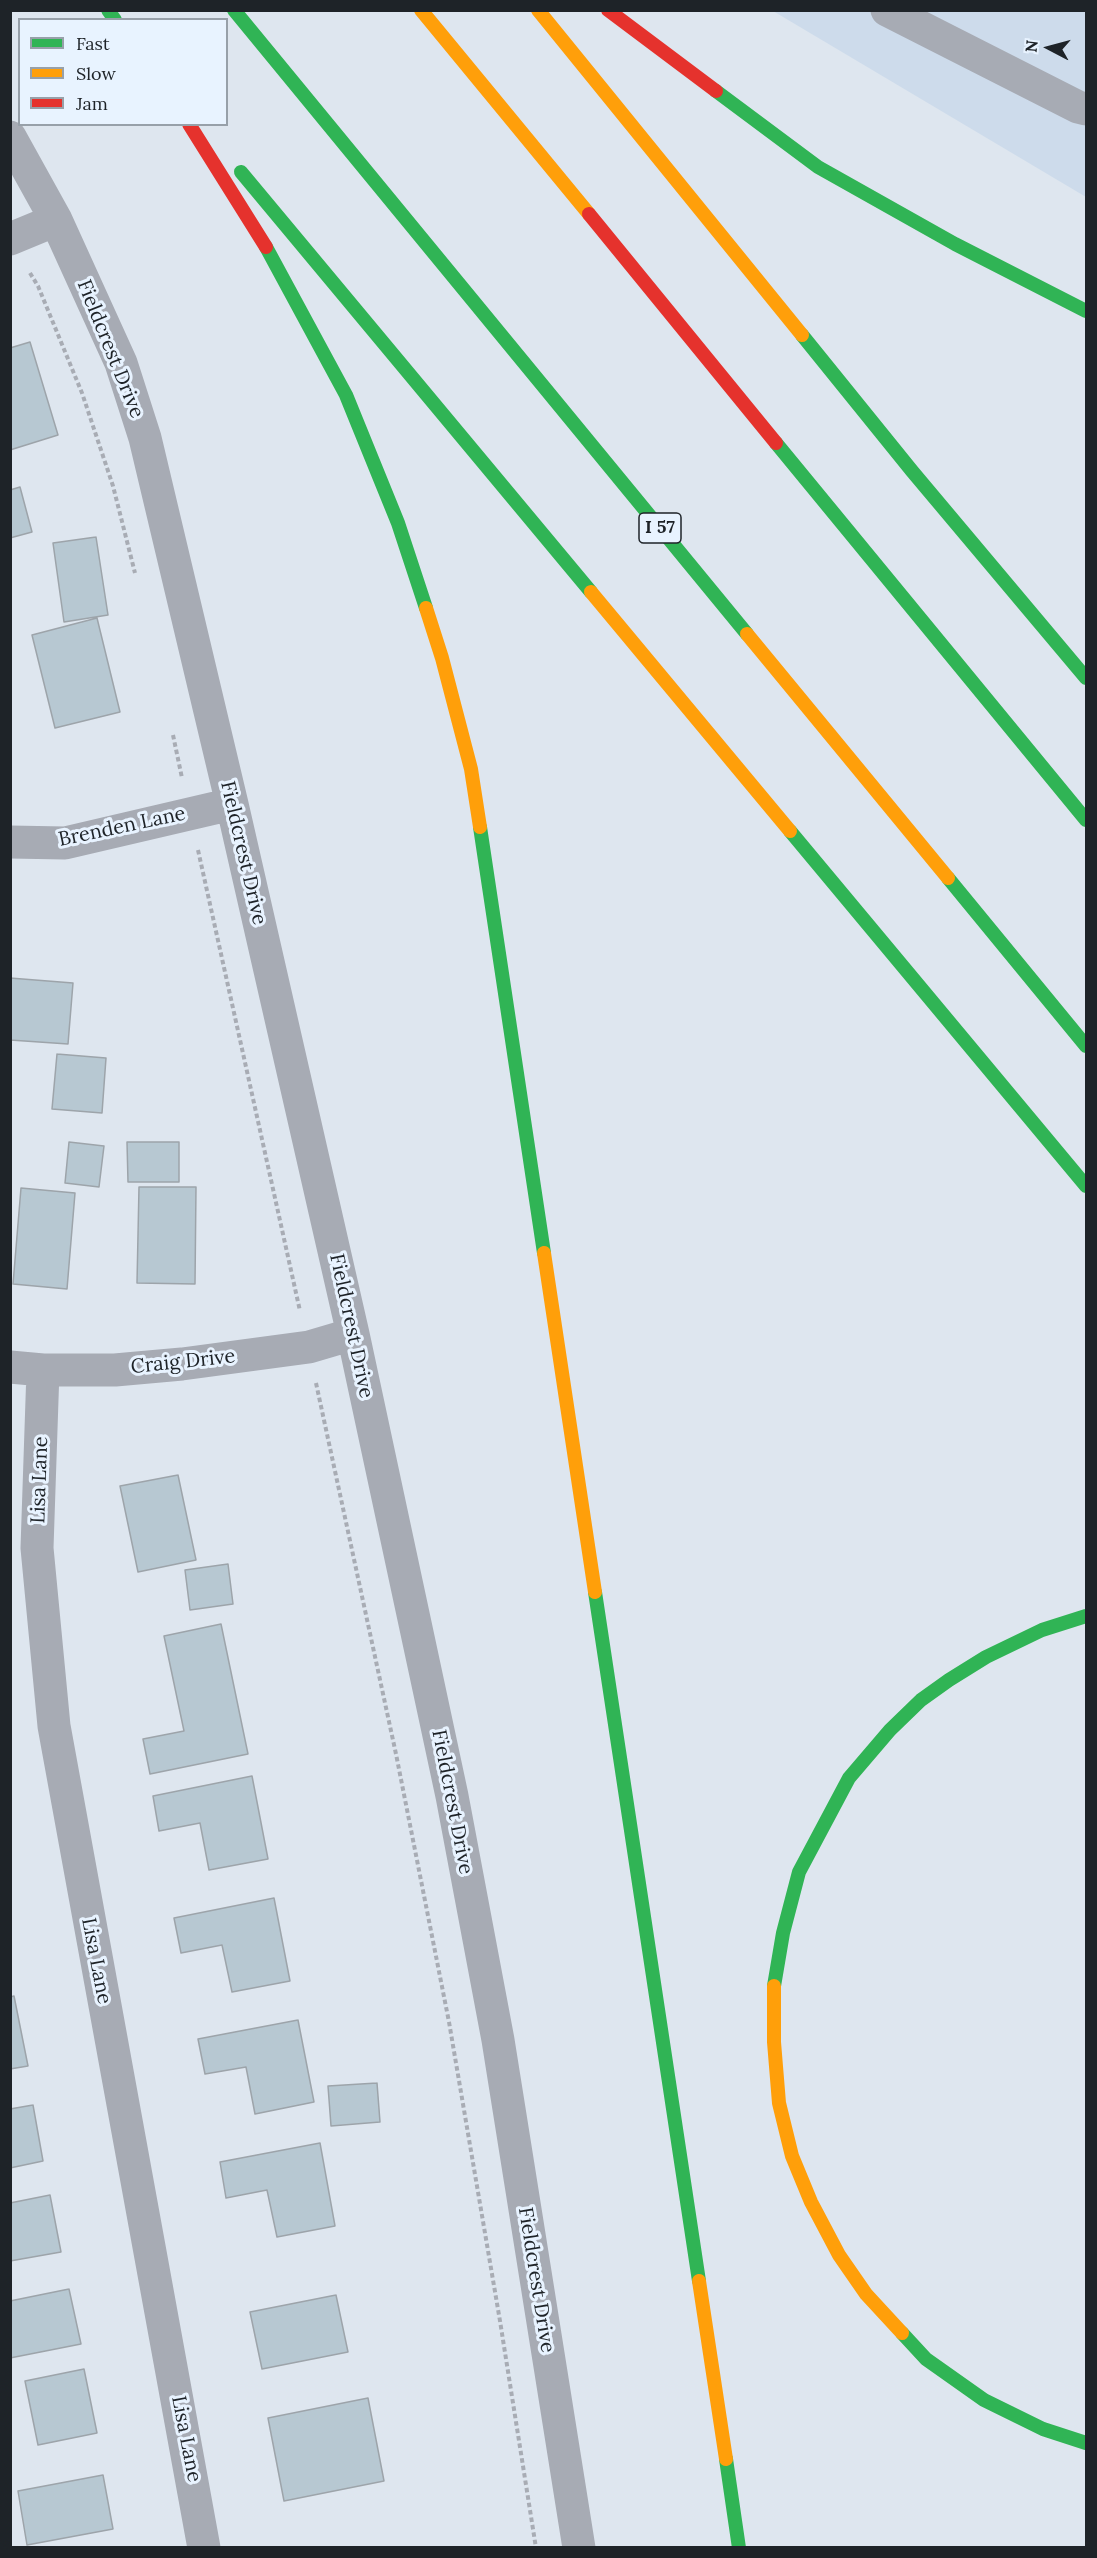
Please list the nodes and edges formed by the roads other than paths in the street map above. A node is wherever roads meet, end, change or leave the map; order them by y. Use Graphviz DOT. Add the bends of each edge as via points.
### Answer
graph roads {
  1 [pos="234,10"];
  2 [pos="421,10"];
  3 [pos="538,10"];
  4 [pos="608,10"];
  5 [pos="887,10"];
  6 [pos="1086,109"];
  7 [pos="190,126"];
  8 [pos="203,126"];
  9 [pos="10,137"];
  10 [pos="56,220"];
  11 [pos="10,239"];
  12 [pos="1086,311"];
  13 [pos="1086,678"];
  14 [pos="232,804"];
  15 [pos="1086,820"];
  16 [pos="10,842"];
  17 [pos="1086,1046"];
  18 [pos="1086,1186"];
  19 [pos="353,1334"];
  20 [pos="10,1367"];
  21 [pos="43,1370"];
  22 [pos="1086,1616"];
  23 [pos="1086,2443"];
  24 [pos="204,2547"];
  25 [pos="579,2547"];
  26 [pos="740,2547"];
  1 -- 17 [label="highway, I 57"];
  2 -- 15 [label="highway"];
  3 -- 13 [label="highway" via="912,471"];
  4 -- 12 [label="highway" via="818,167"];
  5 -- 6 [label="street"];
  7 -- 26 [label="highway" via="254,225 346,395 398,523 442,658 471,770"];
  8 -- 18 [label="highway"];
  9 -- 10 [label="street, Fieldcrest Drive"];
  10 -- 11 [label="street"];
  10 -- 14 [label="street, Fieldcrest Drive" via="121,363 145,438"];
  14 -- 16 [label="street, Brenden Lane" via="65,843"];
  14 -- 19 [label="street, Fieldcrest Drive"];
  19 -- 21 [label="street, Craig Drive" via="309,1347 182,1364 115,1370"];
  19 -- 25 [label="street, Fieldcrest Drive" via="452,1796 498,2040"];
  20 -- 21 [label="street, Craig Drive"];
  21 -- 24 [label="street, Lisa Lane" via="38,1548 54,1726"];
  22 -- 23 [label="highway" via="1042,1630 949,1680 890,1730 849,1778 799,1872 774,1982 774,2042 780,2103 792,2156 839,2255 866,2295 926,2359 984,2400 1042,2429"];
}
